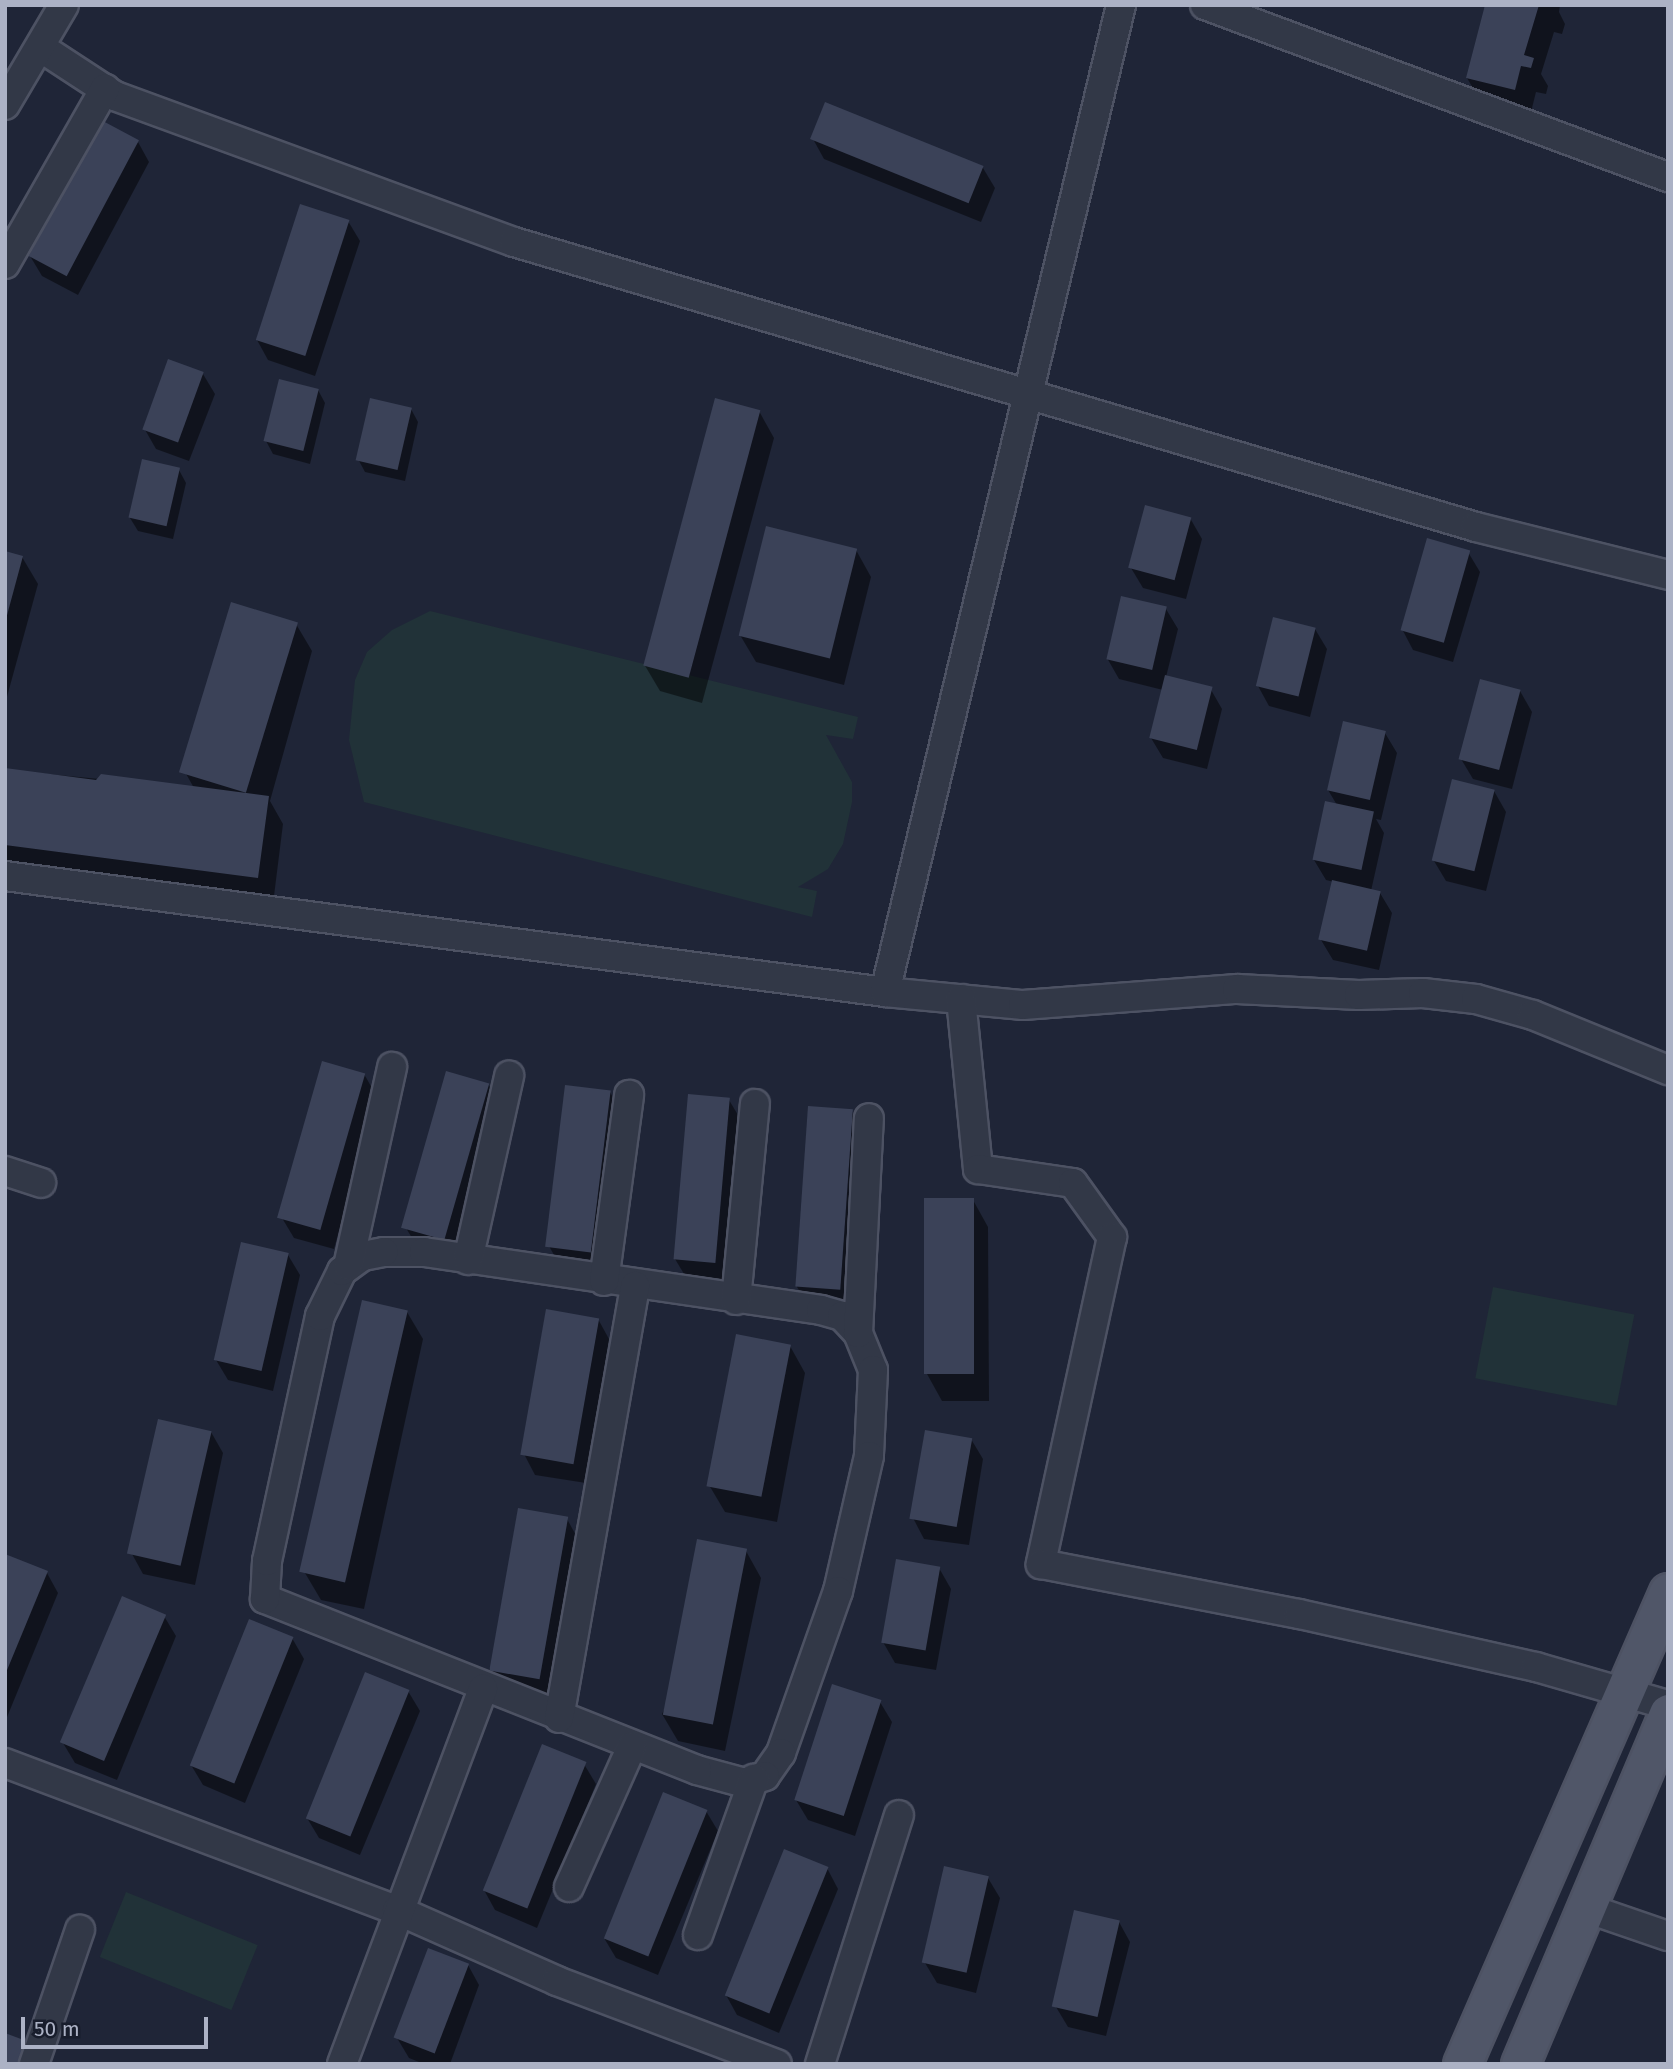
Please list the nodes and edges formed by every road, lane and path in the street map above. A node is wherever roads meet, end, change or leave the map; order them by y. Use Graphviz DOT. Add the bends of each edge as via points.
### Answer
graph roads {
  1 [pos="64,5"];
  2 [pos="1121,5"];
  3 [pos="1205,5"];
  4 [pos="40,47"];
  5 [pos="105,89"];
  6 [pos="5,105"];
  7 [pos="1668,177"];
  8 [pos="5,264"];
  9 [pos="1026,396"];
  10 [pos="1668,575"];
  11 [pos="5,876"];
  12 [pos="885,992"];
  13 [pos="961,999"];
  14 [pos="392,1067"];
  15 [pos="1668,1070"];
  16 [pos="509,1076"];
  17 [pos="629,1094"];
  18 [pos="755,1104"];
  19 [pos="869,1118"];
  20 [pos="5,1171"];
  21 [pos="41,1182"];
  22 [pos="468,1260"];
  23 [pos="348,1266"];
  24 [pos="604,1281"];
  25 [pos="635,1286"];
  26 [pos="736,1300"];
  27 [pos="858,1333"];
  28 [pos="1668,1592"];
  29 [pos="483,1689"];
  30 [pos="1625,1691"];
  31 [pos="1668,1705"];
  32 [pos="1668,1713"];
  33 [pos="559,1718"];
  34 [pos="632,1746"];
  35 [pos="5,1763"];
  36 [pos="754,1779"];
  37 [pos="899,1815"];
  38 [pos="569,1887"];
  39 [pos="1586,1908"];
  40 [pos="397,1910"];
  41 [pos="80,1930"];
  42 [pos="698,1936"];
  43 [pos="1668,1936"];
  44 [pos="34,2064"];
  45 [pos="342,2064"];
  46 [pos="777,2064"];
  47 [pos="820,2064"];
  48 [pos="1462,2064"];
  49 [pos="1520,2064"];
  1 -- 4 [label="street"];
  2 -- 9 [label="street"];
  3 -- 7 [label="street"];
  4 -- 5 [label="street"];
  4 -- 6 [label="street"];
  5 -- 8 [label="street"];
  5 -- 9 [label="street" via="514,242"];
  9 -- 10 [label="street" via="1476,527"];
  9 -- 12 [label="street"];
  11 -- 12 [label="street"];
  12 -- 13 [label="street"];
  13 -- 15 [label="street" via="1023,1005 1237,989 1423,993 1476,999 1533,1014"];
  13 -- 30 [label="street" via="978,1169 1073,1183 1112,1237 1041,1564 1299,1614"];
  14 -- 23 [label="street"];
  16 -- 22 [label="street"];
  17 -- 24 [label="street"];
  18 -- 26 [label="street"];
  19 -- 27 [label="street"];
  20 -- 21 [label="street"];
  22 -- 23 [label="street" via="384,1252 363,1256"];
  22 -- 24 [label="street"];
  23 -- 29 [label="street" via="320,1315 267,1561 265,1599 399,1650"];
  24 -- 25 [label="street"];
  25 -- 26 [label="street"];
  25 -- 33 [label="street"];
  26 -- 27 [label="street" via="821,1310 842,1316"];
  27 -- 36 [label="street" via="873,1370 874,1405 869,1456 838,1591 781,1753 765,1776"];
  28 -- 30 [label="main road"];
  29 -- 33 [label="street"];
  29 -- 40 [label="street"];
  30 -- 31 [label="street"];
  30 -- 48 [label="main road"];
  32 -- 39 [label="main road"];
  33 -- 34 [label="street"];
  34 -- 36 [label="street" via="745,1783"];
  34 -- 38 [label="street"];
  35 -- 40 [label="street"];
  36 -- 42 [label="street"];
  37 -- 47 [label="street"];
  39 -- 43 [label="street"];
  39 -- 49 [label="main road"];
  40 -- 45 [label="street"];
  40 -- 46 [label="street" via="556,1981"];
  41 -- 44 [label="street"];
}
